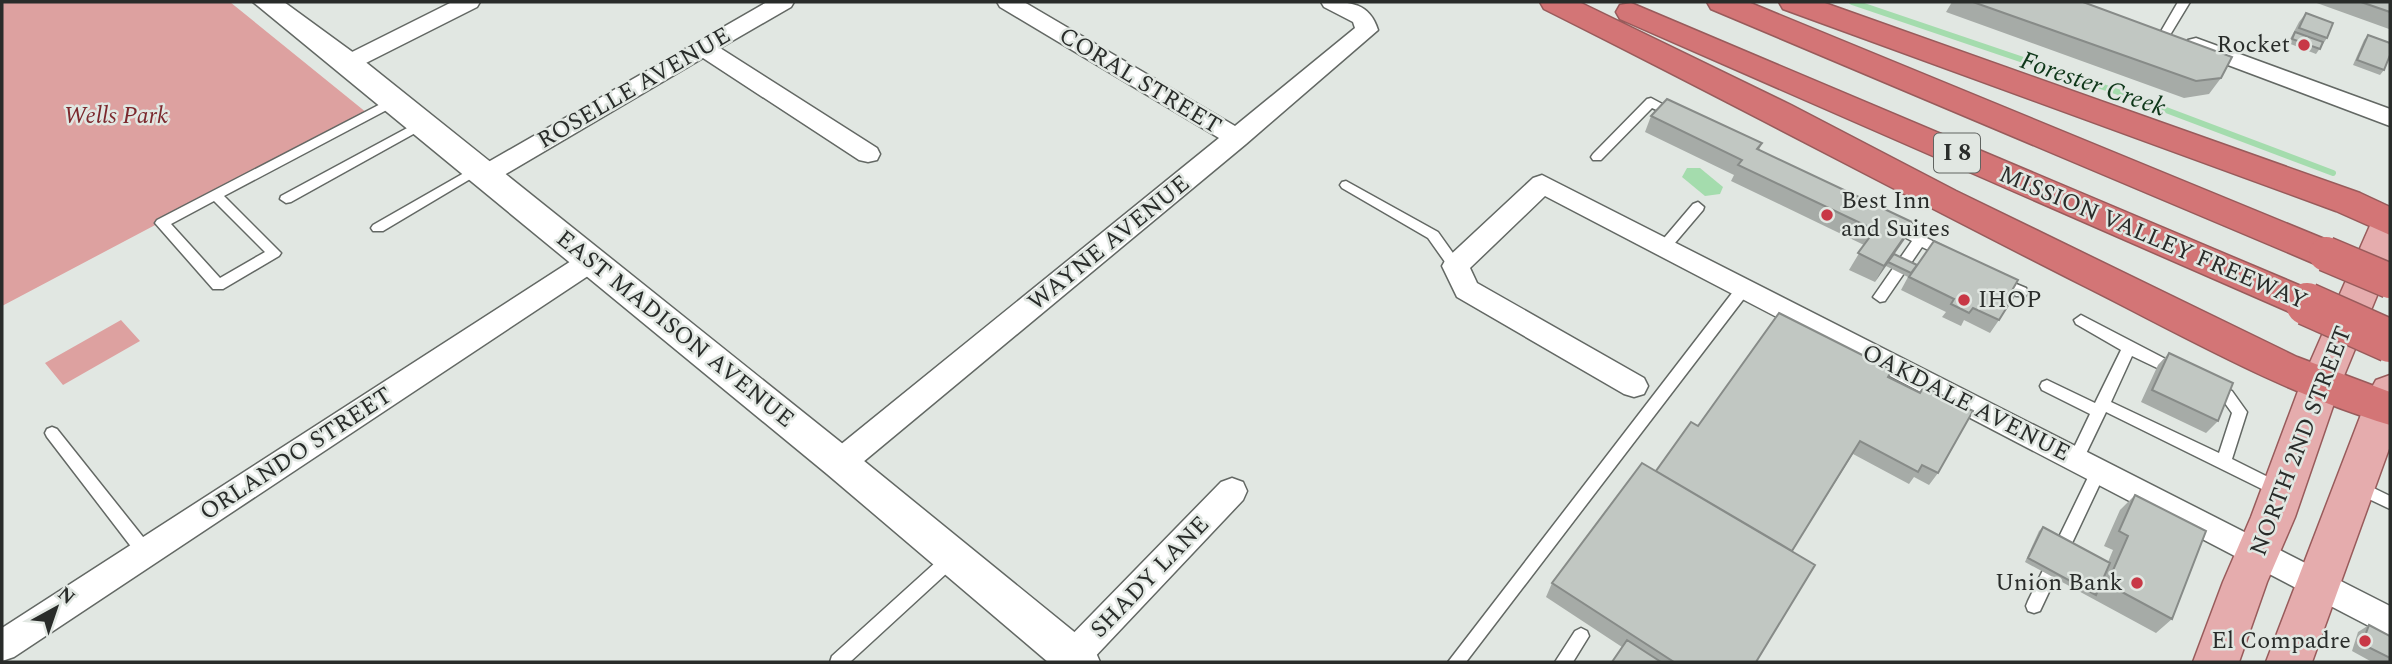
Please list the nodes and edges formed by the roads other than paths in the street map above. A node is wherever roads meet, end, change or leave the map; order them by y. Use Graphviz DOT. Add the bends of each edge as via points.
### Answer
graph roads {
  1 [pos="267,2"];
  2 [pos="469,2"];
  3 [pos="783,2"];
  4 [pos="1008,2"];
  5 [pos="1332,2"];
  6 [pos="1555,2"];
  7 [pos="1606,2"];
  8 [pos="1722,2"];
  9 [pos="1794,2"];
  10 [pos="2184,2"];
  11 [pos="2142,24"];
  12 [pos="2166,33"];
  13 [pos="704,48"];
  14 [pos="348,63"];
  15 [pos="394,101"];
  16 [pos="2390,118"];
  17 [pos="1688,121"];
  18 [pos="422,124"];
  19 [pos="1237,138"];
  20 [pos="868,154"];
  21 [pos="1597,157"];
  22 [pos="481,172"];
  23 [pos="1346,185"];
  24 [pos="216,195"];
  25 [pos="286,199"];
  26 [pos="1698,207"];
  27 [pos="1884,221"];
  28 [pos="2390,221"];
  29 [pos="378,228"];
  30 [pos="1921,239"];
  31 [pos="1664,247"];
  32 [pos="1954,259"];
  33 [pos="591,261"];
  34 [pos="1455,266"];
  35 [pos="1988,276"];
  36 [pos="2390,281"];
  37 [pos="1744,288"];
  38 [pos="2021,292"];
  39 [pos="1880,297"];
  40 [pos="2081,320"];
  41 [pos="2390,341"];
  42 [pos="2129,348"];
  43 [pos="2321,383"];
  44 [pos="1634,386"];
  45 [pos="2047,386"];
  46 [pos="2389,403"];
  47 [pos="2100,407"];
  48 [pos="52,433"];
  49 [pos="2223,462"];
  50 [pos="840,463"];
  51 [pos="2087,465"];
  52 [pos="1232,491"];
  53 [pos="2282,492"];
  54 [pos="2373,494"];
  55 [pos="145,552"];
  56 [pos="2258,554"];
  57 [pos="953,556"];
  58 [pos="2317,584"];
  59 [pos="2034,606"];
  60 [pos="2390,622"];
  61 [pos="1581,636"];
  62 [pos="2,646"];
  63 [pos="2296,660"];
  64 [pos="1073,661"];
  65 [pos="838,662"];
  66 [pos="1456,662"];
  67 [pos="1563,662"];
  68 [pos="2216,662"];
  1 -- 14 [label="street, EAST MADISON AVENUE"];
  2 -- 14 [label="street"];
  3 -- 13 [label="street, ROSELLE AVENUE"];
  4 -- 19 [label="street, CORAL STREET"];
  5 -- 19 [label="street, WAYNE AVENUE" via="1363,18 1367,30"];
  6 -- 43 [label="highway" via="2283,369"];
  7 -- 41 [label="highway, MISSION VALLEY FREEWAY / I 8, bridge"];
  8 -- 36 [label="highway, MISSION VALLEY FREEWAY / I 8, bridge"];
  9 -- 28 [label="highway"];
  10 -- 12 [label="lane"];
  11 -- 12 [label="street"];
  12 -- 16 [label="street"];
  13 -- 20 [label="street"];
  13 -- 22 [label="street, ROSELLE AVENUE"];
  14 -- 15 [label="street, EAST MADISON AVENUE"];
  15 -- 18 [label="street, EAST MADISON AVENUE"];
  15 -- 24 [label="lane"];
  17 -- 21 [label="lane" via="1651,102"];
  18 -- 22 [label="street, EAST MADISON AVENUE"];
  18 -- 25 [label="lane"];
  19 -- 50 [label="street, WAYNE AVENUE"];
  22 -- 29 [label="lane"];
  22 -- 33 [label="street, EAST MADISON AVENUE"];
  23 -- 34 [label="lane" via="1433,235"];
  24 -- 24 [label="lane" via="162,223 218,285 274,253"];
  26 -- 31 [label="lane"];
  27 -- 30 [label="lane"];
  28 -- 43 [label="main road, NORTH 2ND STREET"];
  30 -- 32 [label="lane"];
  30 -- 39 [label="lane"];
  31 -- 34 [label="street, OAKDALE AVENUE" via="1542,184"];
  31 -- 37 [label="street, OAKDALE AVENUE"];
  33 -- 50 [label="street, EAST MADISON AVENUE"];
  33 -- 55 [label="street, ORLANDO STREET"];
  34 -- 44 [label="street" via="1467,290"];
  35 -- 38 [label="lane"];
  37 -- 51 [label="street, OAKDALE AVENUE"];
  37 -- 66 [label="lane"];
  40 -- 42 [label="lane"];
  42 -- 47 [label="lane"];
  42 -- 49 [label="lane" via="2227,395 2240,412"];
  43 -- 46 [label="highway"];
  43 -- 53 [label="main road, NORTH 2ND STREET"];
  45 -- 47 [label="lane"];
  46 -- 54 [label="main road"];
  47 -- 49 [label="lane"];
  47 -- 51 [label="lane"];
  48 -- 55 [label="lane"];
  49 -- 53 [label="lane"];
  50 -- 57 [label="street, EAST MADISON AVENUE"];
  51 -- 56 [label="street, OAKDALE AVENUE"];
  51 -- 59 [label="lane"];
  52 -- 64 [label="street, SHADY LANE"];
  53 -- 56 [label="main road, NORTH 2ND STREET"];
  54 -- 58 [label="main road"];
  55 -- 62 [label="street, ORLANDO STREET"];
  56 -- 58 [label="street, OAKDALE AVENUE"];
  56 -- 68 [label="main road, NORTH 2ND STREET"];
  57 -- 64 [label="street, EAST MADISON AVENUE"];
  57 -- 65 [label="lane"];
  58 -- 60 [label="street, OAKDALE AVENUE"];
  58 -- 63 [label="main road"];
  61 -- 67 [label="lane"];
}
